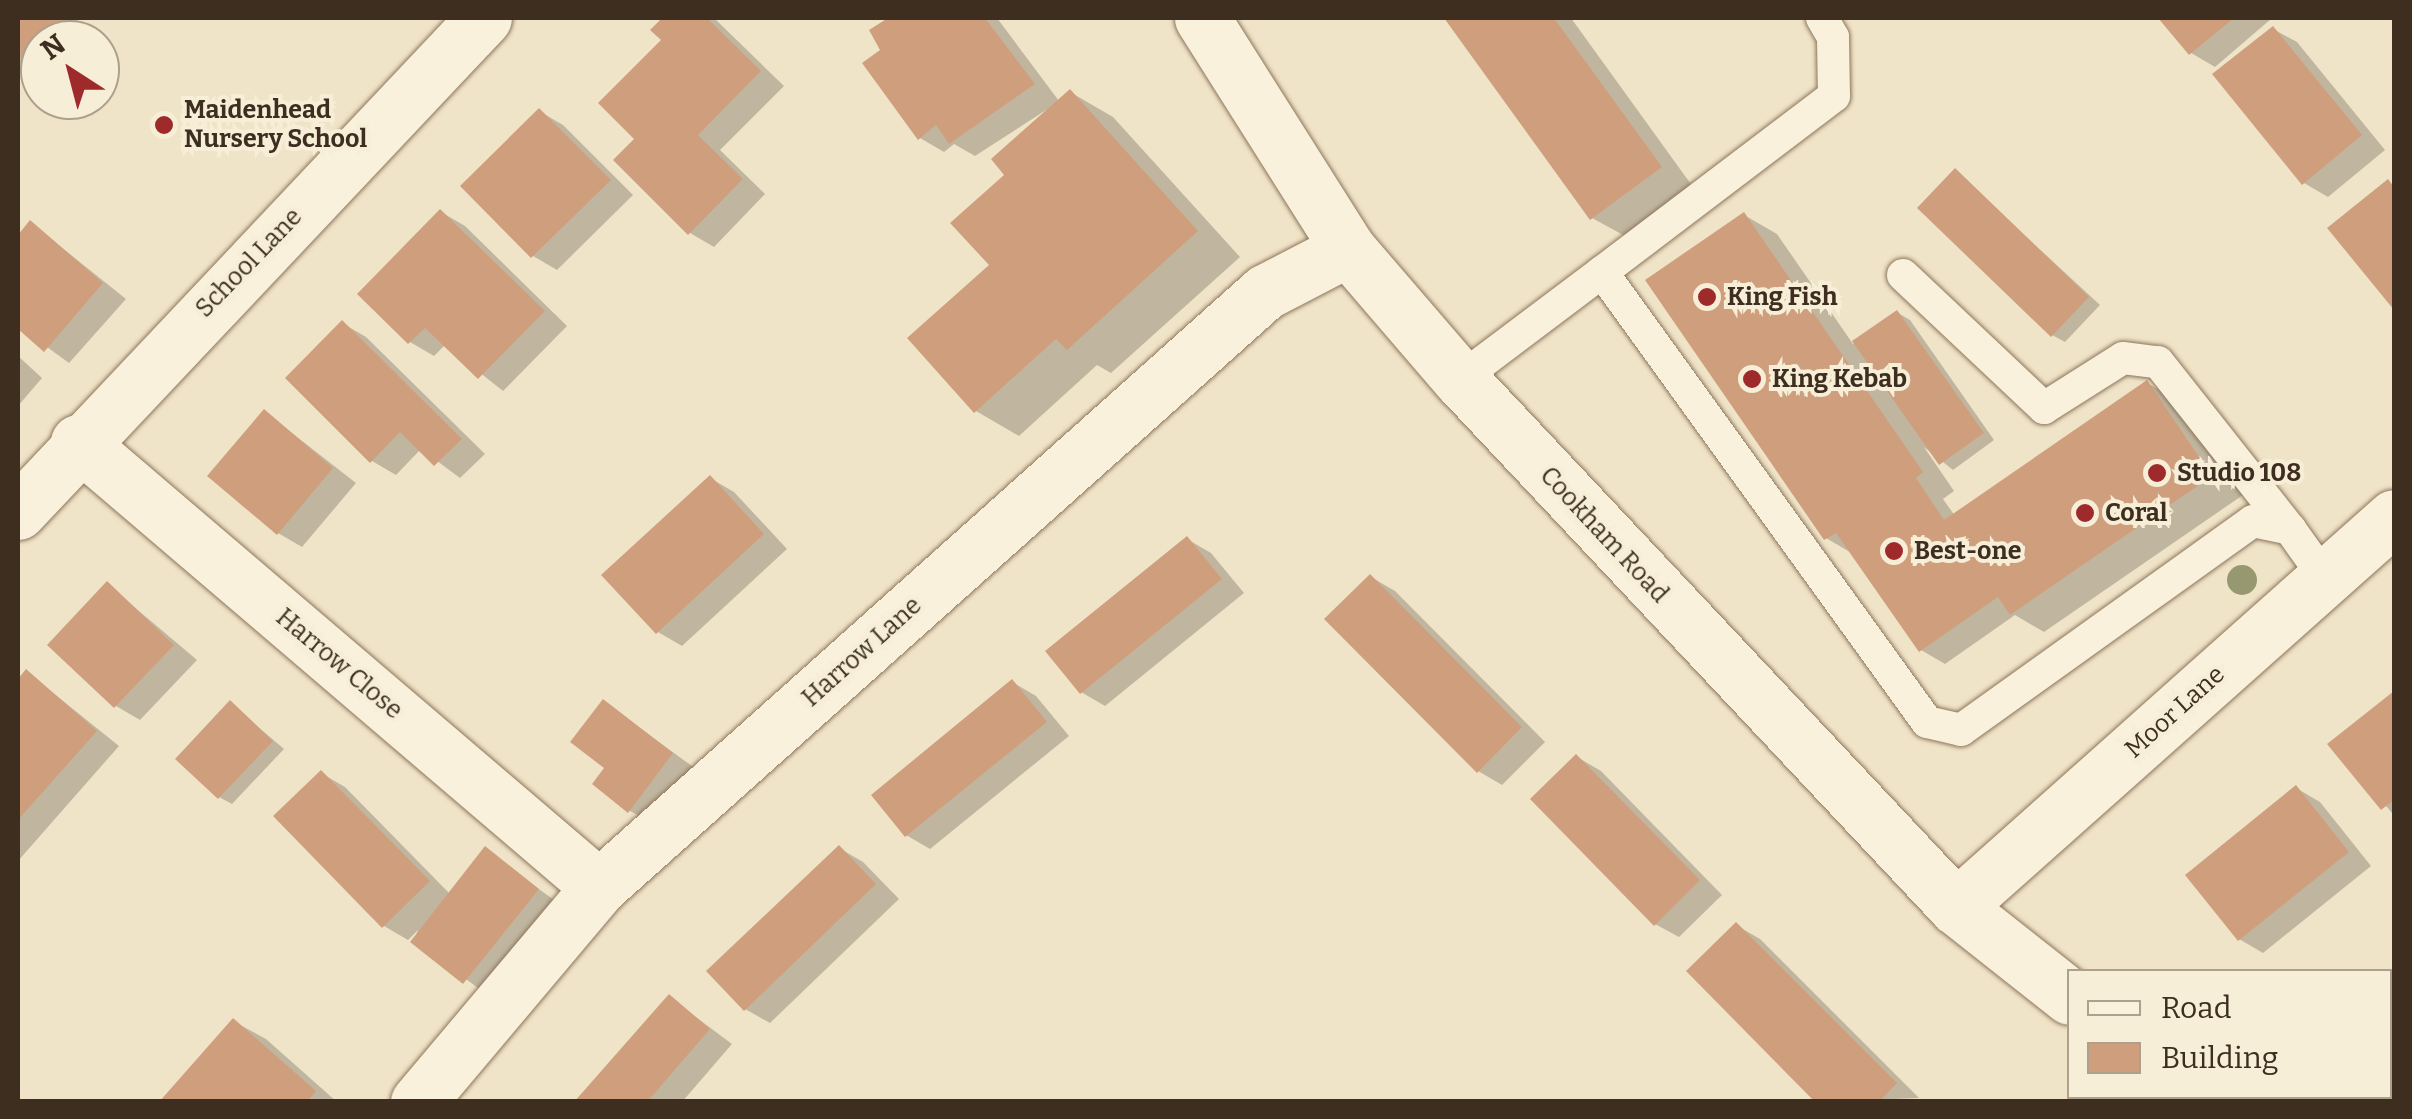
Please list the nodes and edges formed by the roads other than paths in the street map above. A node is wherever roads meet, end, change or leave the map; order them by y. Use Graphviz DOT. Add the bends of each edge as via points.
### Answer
graph roads {
  1 [pos="484,18"];
  2 [pos="1202,18"];
  3 [pos="1822,18"];
  4 [pos="1348,248"];
  5 [pos="1602,272"];
  6 [pos="1903,275"];
  7 [pos="1460,379"];
  8 [pos="78,442"];
  9 [pos="18,512"];
  10 [pos="2394,517"];
  11 [pos="2290,530"];
  12 [pos="2325,578"];
  13 [pos="599,887"];
  14 [pos="1956,907"];
  15 [pos="2067,994"];
  16 [pos="418,1102"];
  1 -- 8 [label="street, School Lane"];
  2 -- 4 [label="street, Cookham Road"];
  3 -- 5 [label="lane" via="1833,37 1834,96"];
  4 -- 7 [label="street, Cookham Road"];
  4 -- 13 [label="street, Harrow Lane" via="1265,292"];
  5 -- 7 [label="lane"];
  5 -- 11 [label="lane" via="1927,722 1961,730 2253,521"];
  6 -- 11 [label="lane" via="2044,408 2123,358 2158,362"];
  7 -- 14 [label="street, Cookham Road"];
  8 -- 9 [label="street, School Lane"];
  8 -- 13 [label="street, Harrow Close"];
  10 -- 12 [label="street, Moor Lane"];
  11 -- 12 [label="lane"];
  12 -- 14 [label="street, Moor Lane"];
  13 -- 16 [label="street, Harrow Lane"];
  14 -- 15 [label="street, Cookham Road"];
}
